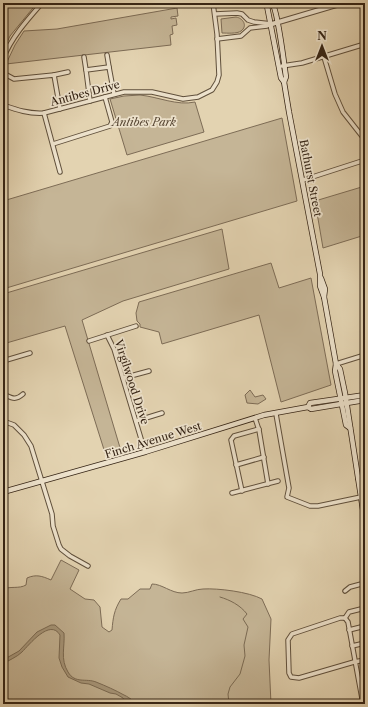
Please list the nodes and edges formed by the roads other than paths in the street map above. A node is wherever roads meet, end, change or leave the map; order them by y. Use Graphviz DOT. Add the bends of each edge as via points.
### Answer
graph roads {
  1 [pos="42,3"];
  2 [pos="128,3"];
  3 [pos="140,3"];
  4 [pos="213,3"];
  5 [pos="271,3"];
  6 [pos="343,3"];
  7 [pos="327,5"];
  8 [pos="215,14"];
  9 [pos="278,23"];
  10 [pos="272,24"];
  11 [pos="217,39"];
  12 [pos="365,44"];
  13 [pos="107,55"];
  14 [pos="84,57"];
  15 [pos="324,57"];
  16 [pos="3,59"];
  17 [pos="279,66"];
  18 [pos="285,66"];
  19 [pos="109,67"];
  20 [pos="86,70"];
  21 [pos="68,72"];
  22 [pos="3,73"];
  23 [pos="54,75"];
  24 [pos="284,82"];
  25 [pos="114,94"];
  26 [pos="105,97"];
  27 [pos="90,101"];
  28 [pos="3,105"];
  29 [pos="60,109"];
  30 [pos="44,113"];
  31 [pos="365,140"];
  32 [pos="52,144"];
  33 [pos="365,160"];
  34 [pos="60,172"];
  35 [pos="303,180"];
  36 [pos="136,326"];
  37 [pos="107,335"];
  38 [pos="89,341"];
  39 [pos="30,353"];
  40 [pos="365,355"];
  41 [pos="3,362"];
  42 [pos="336,364"];
  43 [pos="149,371"];
  44 [pos="123,378"];
  45 [pos="3,394"];
  46 [pos="23,394"];
  47 [pos="365,395"];
  48 [pos="347,400"];
  49 [pos="365,400"];
  50 [pos="341,401"];
  51 [pos="162,413"];
  52 [pos="276,414"];
  53 [pos="255,418"];
  54 [pos="3,421"];
  55 [pos="136,421"];
  56 [pos="350,428"];
  57 [pos="259,429"];
  58 [pos="146,452"];
  59 [pos="264,457"];
  60 [pos="236,465"];
  61 [pos="365,477"];
  62 [pos="358,479"];
  63 [pos="42,481"];
  64 [pos="278,481"];
  65 [pos="268,484"];
  66 [pos="242,491"];
  67 [pos="3,492"];
  68 [pos="232,493"];
  69 [pos="360,497"];
  70 [pos="365,523"];
  71 [pos="88,566"];
  72 [pos="365,583"];
  73 [pos="345,591"];
  74 [pos="365,608"];
  75 [pos="346,618"];
  76 [pos="365,626"];
  77 [pos="349,630"];
  78 [pos="365,643"];
  79 [pos="352,646"];
  80 [pos="365,660"];
  81 [pos="354,662"];
  82 [pos="365,684"];
  83 [pos="360,686"];
  84 [pos="363,704"];
  1 -- 16 [label="street" via="10,44"];
  2 -- 3 [label="street"];
  4 -- 8 [label="street, Antibes Drive"];
  5 -- 9 [label="main road, Bathurst Street"];
  5 -- 10 [label="main road, Bathurst Street" via="267,6"];
  6 -- 7 [label="street"];
  7 -- 9 [label="street"];
  8 -- 10 [label="street" via="237,13 254,22"];
  8 -- 11 [label="street, Antibes Drive"];
  9 -- 10 [label="street"];
  9 -- 18 [label="main road, Bathurst Street"];
  10 -- 11 [label="street" via="250,28 241,36"];
  10 -- 17 [label="main road, Bathurst Street"];
  11 -- 25 [label="street, Antibes Drive" via="219,74 215,86 208,93 183,99 142,91"];
  12 -- 15 [label="street"];
  13 -- 19 [label="street"];
  14 -- 20 [label="street"];
  15 -- 18 [label="street"];
  15 -- 31 [label="street" via="335,94 344,112"];
  17 -- 18 [label="street"];
  17 -- 24 [label="main road, Bathurst Street"];
  18 -- 24 [label="main road, Bathurst Street"];
  19 -- 20 [label="street"];
  19 -- 25 [label="street"];
  20 -- 27 [label="street"];
  21 -- 23 [label="street"];
  22 -- 23 [label="street" via="14,79"];
  23 -- 29 [label="street"];
  24 -- 35 [label="main road, Bathurst Street"];
  25 -- 26 [label="street, Antibes Drive"];
  26 -- 27 [label="street, Antibes Drive"];
  26 -- 32 [label="street" via="112,122 110,126"];
  27 -- 29 [label="street, Antibes Drive"];
  28 -- 30 [label="street, Antibes Drive" via="32,114"];
  29 -- 30 [label="street, Antibes Drive"];
  30 -- 32 [label="street"];
  32 -- 34 [label="street"];
  33 -- 35 [label="street"];
  35 -- 42 [label="main road, Bathurst Street"];
  36 -- 37 [label="street"];
  37 -- 38 [label="street, Virgilwood Drive"];
  37 -- 44 [label="street, Virgilwood Drive"];
  39 -- 41 [label="street"];
  40 -- 42 [label="street"];
  42 -- 48 [label="main road, Bathurst Street" via="340,370"];
  42 -- 50 [label="main road, Bathurst Street"];
  43 -- 44 [label="street"];
  44 -- 55 [label="street, Virgilwood Drive"];
  45 -- 46 [label="street" via="18,399"];
  47 -- 48 [label="main road, Finch Avenue West"];
  48 -- 49 [label="main road, Finch Avenue West"];
  48 -- 50 [label="main road, Finch Avenue West"];
  48 -- 56 [label="main road, Bathurst Street"];
  50 -- 52 [label="main road, Finch Avenue West"];
  50 -- 56 [label="main road, Bathurst Street" via="346,426"];
  51 -- 55 [label="street"];
  52 -- 53 [label="main road, Finch Avenue West"];
  52 -- 69 [label="street" via="289,488 287,497 314,506"];
  53 -- 57 [label="street"];
  53 -- 58 [label="main road, Finch Avenue West"];
  54 -- 63 [label="street" via="24,434 31,446"];
  55 -- 58 [label="street, Virgilwood Drive"];
  56 -- 62 [label="main road, Bathurst Street"];
  57 -- 59 [label="street"];
  57 -- 60 [label="street" via="232,438"];
  58 -- 63 [label="main road, Finch Avenue West"];
  59 -- 60 [label="street"];
  59 -- 65 [label="street"];
  60 -- 66 [label="street"];
  61 -- 62 [label="street"];
  62 -- 69 [label="main road, Bathurst Street"];
  63 -- 67 [label="main road, Finch Avenue West"];
  63 -- 71 [label="street" via="61,549"];
  64 -- 65 [label="street"];
  65 -- 66 [label="street"];
  66 -- 68 [label="street"];
  69 -- 70 [label="main road, Bathurst Street"];
  72 -- 73 [label="street"];
  74 -- 75 [label="street" via="349,612"];
  75 -- 77 [label="street"];
  75 -- 81 [label="street" via="292,634 288,640 289,673 291,677 299,678"];
  76 -- 77 [label="street"];
  77 -- 79 [label="street"];
  78 -- 79 [label="street"];
  79 -- 81 [label="street"];
  80 -- 81 [label="street"];
  81 -- 83 [label="street"];
  82 -- 83 [label="street"];
  83 -- 84 [label="street"];
}
